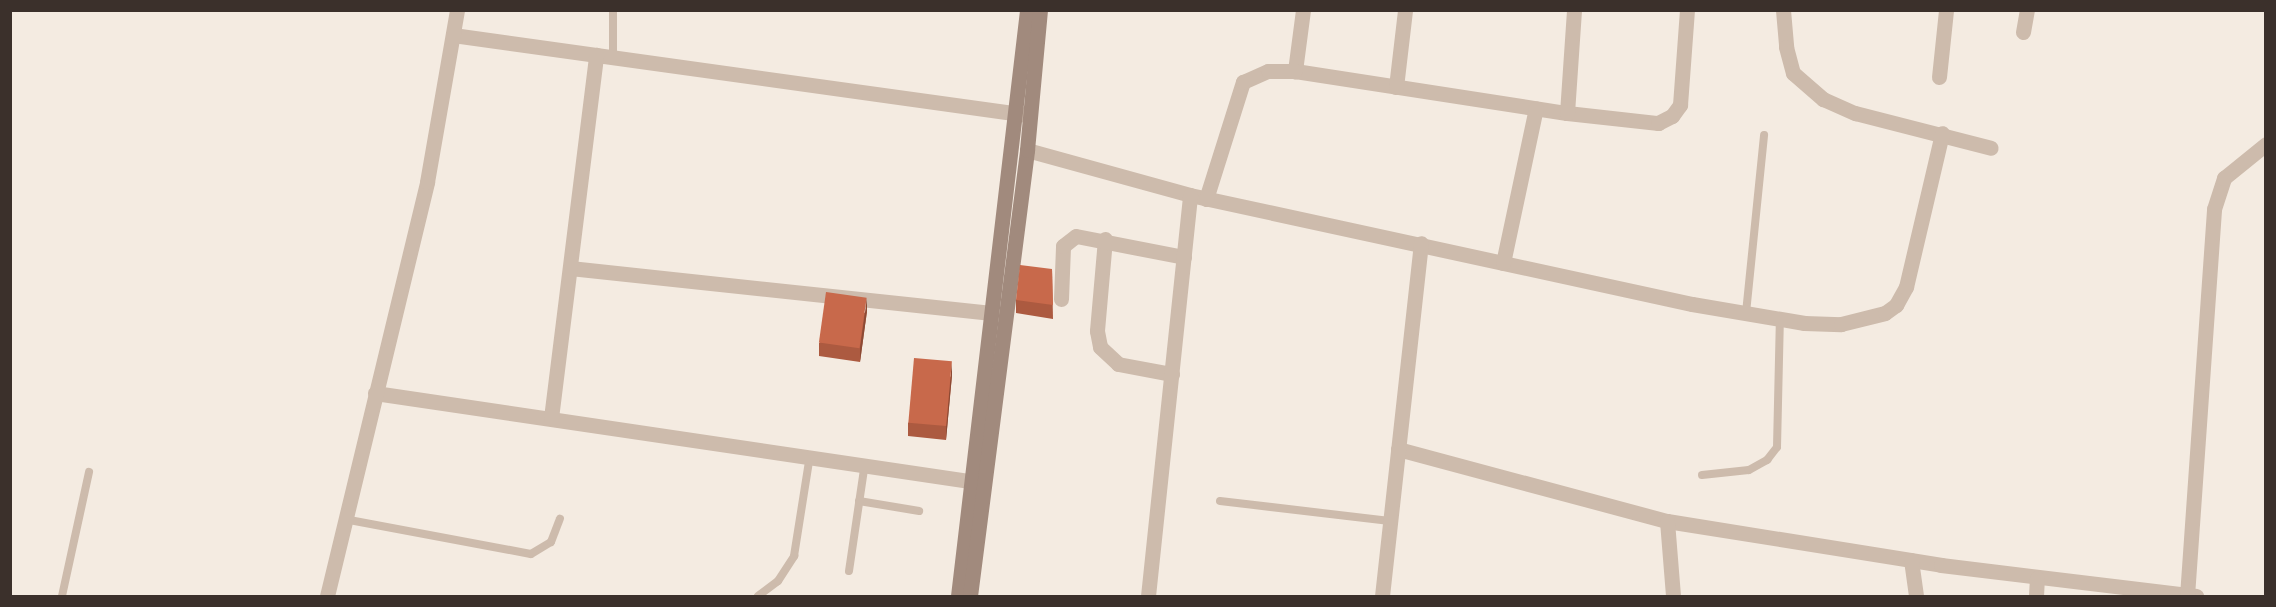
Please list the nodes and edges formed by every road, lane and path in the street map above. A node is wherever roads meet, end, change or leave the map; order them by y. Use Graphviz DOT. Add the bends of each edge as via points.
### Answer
graph roads {
  1 [pos="458,10"];
  2 [pos="614,10"];
  3 [pos="1027,10"];
  4 [pos="1040,10"];
  5 [pos="1303,10"];
  6 [pos="1405,10"];
  7 [pos="1574,10"];
  8 [pos="1687,10"];
  9 [pos="1783,10"];
  10 [pos="1947,10"];
  11 [pos="2026,10"];
  12 [pos="2023,32"];
  13 [pos="453,35"];
  14 [pos="596,55"];
  15 [pos="613,57"];
  16 [pos="1295,71"];
  17 [pos="1939,77"];
  18 [pos="1396,87"];
  19 [pos="1536,108"];
  20 [pos="1567,113"];
  21 [pos="1023,114"];
  22 [pos="1942,133"];
  23 [pos="1764,135"];
  24 [pos="2265,144"];
  25 [pos="1991,148"];
  26 [pos="1027,150"];
  27 [pos="1190,195"];
  28 [pos="1206,199"];
  29 [pos="1104,239"];
  30 [pos="1421,243"];
  31 [pos="1184,257"];
  32 [pos="1503,263"];
  33 [pos="570,268"];
  34 [pos="1061,299"];
  35 [pos="992,313"];
  36 [pos="1746,313"];
  37 [pos="1780,319"];
  38 [pos="1172,374"];
  39 [pos="375,393"];
  40 [pos="551,418"];
  41 [pos="1398,449"];
  42 [pos="810,455"];
  43 [pos="865,463"];
  44 [pos="89,472"];
  45 [pos="1702,476"];
  46 [pos="979,482"];
  47 [pos="859,501"];
  48 [pos="1220,501"];
  49 [pos="919,511"];
  50 [pos="345,519"];
  51 [pos="560,519"];
  52 [pos="1390,521"];
  53 [pos="1667,521"];
  54 [pos="1911,560"];
  55 [pos="849,571"];
  56 [pos="2037,578"];
  57 [pos="2190,596"];
  58 [pos="62,597"];
  59 [pos="327,597"];
  60 [pos="758,597"];
  61 [pos="958,597"];
  62 [pos="970,597"];
  63 [pos="1148,597"];
  64 [pos="1382,597"];
  65 [pos="1673,597"];
  66 [pos="1916,597"];
  67 [pos="2036,597"];
  1 -- 13 [label="street"];
  2 -- 15 [label="lane"];
  3 -- 21 [label="main road"];
  4 -- 21 [label="main road"];
  5 -- 16 [label="street"];
  6 -- 18 [label="street"];
  7 -- 20 [label="street"];
  8 -- 20 [label="street" via="1680,105 1672,116 1658,123"];
  9 -- 22 [label="street" via="1793,73 1823,99 1890,123"];
  10 -- 17 [label="street"];
  11 -- 12 [label="street"];
  13 -- 14 [label="street"];
  13 -- 39 [label="street" via="427,182"];
  14 -- 15 [label="street"];
  14 -- 33 [label="street"];
  15 -- 21 [label="street"];
  16 -- 18 [label="street"];
  16 -- 28 [label="street" via="1268,72 1243,82"];
  18 -- 19 [label="street"];
  19 -- 20 [label="street"];
  19 -- 32 [label="street"];
  21 -- 26 [label="main road"];
  21 -- 35 [label="main road"];
  22 -- 25 [label="street"];
  22 -- 37 [label="street" via="1906,287 1896,305 1885,313 1841,324"];
  23 -- 36 [label="lane"];
  24 -- 57 [label="street" via="2224,178 2214,209"];
  26 -- 27 [label="street"];
  26 -- 46 [label="main road"];
  27 -- 28 [label="street"];
  27 -- 31 [label="street"];
  28 -- 30 [label="street"];
  29 -- 31 [label="street"];
  29 -- 34 [label="street" via="1076,236 1068,240 1064,246"];
  29 -- 38 [label="street" via="1097,331 1100,347 1118,364"];
  30 -- 32 [label="street"];
  30 -- 41 [label="street"];
  31 -- 38 [label="street"];
  32 -- 36 [label="street"];
  33 -- 35 [label="street"];
  33 -- 40 [label="street"];
  35 -- 46 [label="main road"];
  36 -- 37 [label="street"];
  37 -- 45 [label="lane" via="1777,447 1767,460 1749,470"];
  38 -- 63 [label="street"];
  39 -- 40 [label="street"];
  39 -- 50 [label="street"];
  40 -- 42 [label="street"];
  41 -- 52 [label="street"];
  41 -- 53 [label="street"];
  42 -- 43 [label="street"];
  42 -- 60 [label="lane" via="794,555 778,581"];
  43 -- 46 [label="street"];
  43 -- 47 [label="lane"];
  44 -- 58 [label="lane"];
  46 -- 61 [label="main road"];
  46 -- 62 [label="main road"];
  47 -- 49 [label="lane"];
  47 -- 55 [label="lane"];
  48 -- 52 [label="lane"];
  50 -- 51 [label="lane" via="531,555 551,542"];
  50 -- 59 [label="street"];
  52 -- 64 [label="street"];
  53 -- 54 [label="street"];
  53 -- 65 [label="street"];
  54 -- 56 [label="street"];
  54 -- 66 [label="street"];
  56 -- 57 [label="street"];
  56 -- 67 [label="street"];
}
